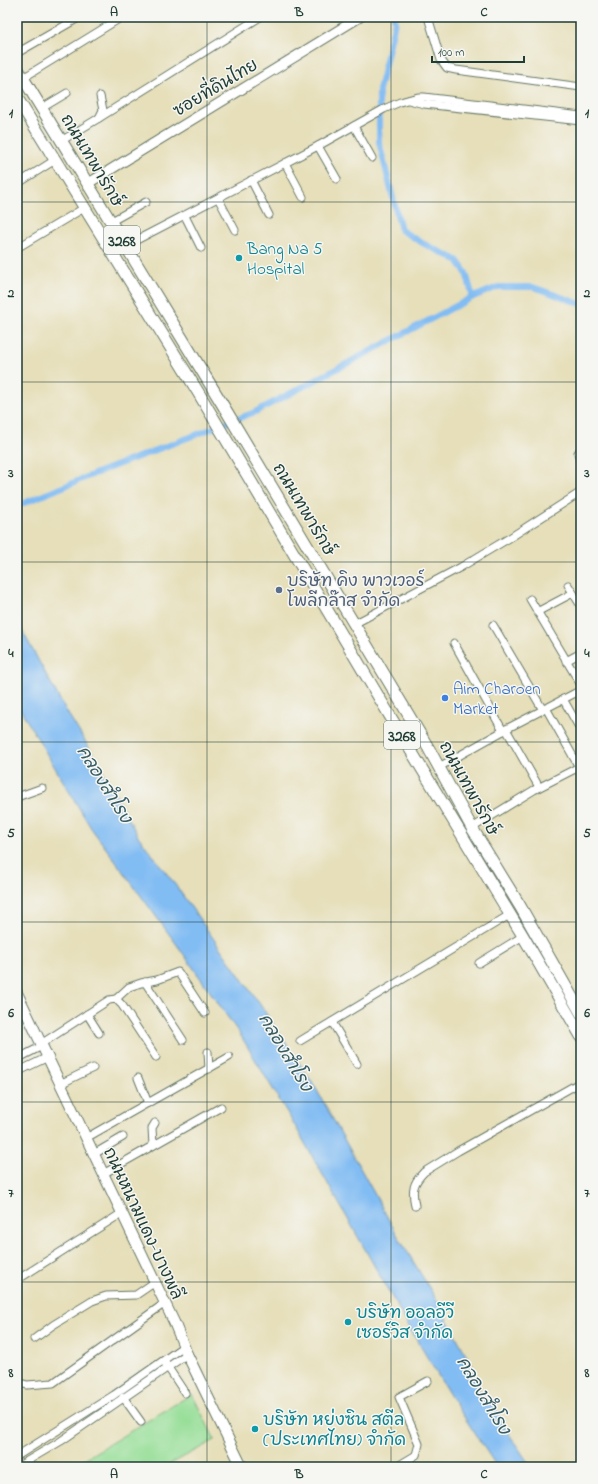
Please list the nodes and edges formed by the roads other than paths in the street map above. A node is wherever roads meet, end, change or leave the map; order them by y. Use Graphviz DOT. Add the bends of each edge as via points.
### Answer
graph roads {
  1 [pos="80,17"];
  2 [pos="122,17"];
  3 [pos="260,17"];
  4 [pos="360,17"];
  5 [pos="428,17"];
  6 [pos="17,53"];
  7 [pos="17,68"];
  8 [pos="24,78"];
  9 [pos="581,87"];
  10 [pos="67,93"];
  11 [pos="100,96"];
  12 [pos="17,98"];
  13 [pos="467,105"];
  14 [pos="42,108"];
  15 [pos="581,116"];
  16 [pos="99,118"];
  17 [pos="581,121"];
  18 [pos="354,126"];
  19 [pos="61,141"];
  20 [pos="318,146"];
  21 [pos="372,158"];
  22 [pos="55,160"];
  23 [pos="285,163"];
  24 [pos="338,179"];
  25 [pos="251,180"];
  26 [pos="17,184"];
  27 [pos="87,184"];
  28 [pos="303,197"];
  29 [pos="218,198"];
  30 [pos="146,202"];
  31 [pos="84,208"];
  32 [pos="269,215"];
  33 [pos="185,216"];
  34 [pos="110,222"];
  35 [pos="235,230"];
  36 [pos="125,246"];
  37 [pos="17,248"];
  38 [pos="201,248"];
  39 [pos="581,449"];
  40 [pos="581,464"];
  41 [pos="581,492"];
  42 [pos="568,585"];
  43 [pos="573,593"];
  44 [pos="530,599"];
  45 [pos="581,606"];
  46 [pos="537,612"];
  47 [pos="354,624"];
  48 [pos="493,625"];
  49 [pos="454,642"];
  50 [pos="581,653"];
  51 [pos="566,661"];
  52 [pos="581,685"];
  53 [pos="581,690"];
  54 [pos="563,699"];
  55 [pos="545,709"];
  56 [pos="579,727"];
  57 [pos="504,730"];
  58 [pos="439,767"];
  59 [pos="580,767"];
  60 [pos="539,787"];
  61 [pos="42,788"];
  62 [pos="17,797"];
  63 [pos="472,828"];
  64 [pos="511,914"];
  65 [pos="524,936"];
  66 [pos="479,963"];
  67 [pos="145,982"];
  68 [pos="17,993"];
  69 [pos="116,999"];
  70 [pos="205,1013"];
  71 [pos="581,1013"];
  72 [pos="87,1014"];
  73 [pos="332,1022"];
  74 [pos="99,1033"];
  75 [pos="581,1036"];
  76 [pos="183,1040"];
  77 [pos="300,1042"];
  78 [pos="42,1045"];
  79 [pos="208,1052"];
  80 [pos="48,1057"];
  81 [pos="156,1057"];
  82 [pos="229,1057"];
  83 [pos="17,1059"];
  84 [pos="357,1064"];
  85 [pos="93,1068"];
  86 [pos="209,1069"];
  87 [pos="17,1072"];
  88 [pos="138,1078"];
  89 [pos="581,1082"];
  90 [pos="60,1084"];
  91 [pos="148,1103"];
  92 [pos="222,1107"];
  93 [pos="155,1123"];
  94 [pos="123,1137"];
  95 [pos="86,1138"];
  96 [pos="153,1145"];
  97 [pos="94,1154"];
  98 [pos="103,1174"];
  99 [pos="415,1206"];
  100 [pos="122,1214"];
  101 [pos="17,1280"];
  102 [pos="155,1282"];
  103 [pos="165,1303"];
  104 [pos="34,1339"];
  105 [pos="186,1350"];
  106 [pos="164,1360"];
  107 [pos="168,1367"];
  108 [pos="428,1381"];
  109 [pos="17,1382"];
  110 [pos="185,1393"];
  111 [pos="123,1397"];
  112 [pos="141,1422"];
  113 [pos="17,1456"];
  114 [pos="17,1467"];
  115 [pos="242,1467"];
  116 [pos="396,1467"];
  1 -- 6 [label="street"];
  2 -- 8 [label="street"];
  3 -- 16 [label="street"];
  4 -- 27 [label="street, ซอยที่ดินไทย"];
  5 -- 9 [label="street" via="441,60 447,68"];
  7 -- 8 [label="main road, ถนนเทพารักษ์ / 3268"];
  8 -- 14 [label="main road, ถนนเทพารักษ์ / 3268"];
  10 -- 14 [label="street"];
  11 -- 16 [label="street" via="104,110"];
  12 -- 22 [label="main road, ถนนเทพารักษ์ / 3268"];
  13 -- 15 [label="street"];
  13 -- 17 [label="street"];
  13 -- 18 [label="street" via="424,104 409,100 384,109"];
  14 -- 19 [label="main road, ถนนเทพารักษ์ / 3268"];
  16 -- 19 [label="street"];
  18 -- 20 [label="street"];
  18 -- 21 [label="street"];
  19 -- 27 [label="main road, ถนนเทพารักษ์ / 3268"];
  20 -- 23 [label="street"];
  20 -- 24 [label="street"];
  22 -- 26 [label="street"];
  22 -- 31 [label="main road, ถนนเทพารักษ์ / 3268"];
  23 -- 25 [label="street"];
  23 -- 28 [label="street"];
  25 -- 29 [label="street"];
  25 -- 32 [label="street"];
  27 -- 34 [label="main road, ถนนเทพารักษ์ / 3268"];
  29 -- 33 [label="street"];
  29 -- 35 [label="street"];
  30 -- 34 [label="street"];
  31 -- 37 [label="street"];
  31 -- 64 [label="main road, ถนนเทพารักษ์ / 3268" via="215,420 390,716"];
  33 -- 36 [label="street"];
  33 -- 38 [label="street"];
  34 -- 36 [label="main road, ถนนเทพารักษ์ / 3268"];
  36 -- 47 [label="main road, ถนนเทพารักษ์ / 3268"];
  39 -- 40 [label="street" via="578,453"];
  41 -- 47 [label="street" via="461,567"];
  42 -- 43 [label="street"];
  43 -- 45 [label="street"];
  43 -- 46 [label="street"];
  44 -- 46 [label="street"];
  46 -- 51 [label="street"];
  47 -- 58 [label="main road, ถนนเทพารักษ์ / 3268"];
  48 -- 55 [label="street"];
  49 -- 57 [label="street"];
  50 -- 51 [label="street"];
  51 -- 52 [label="street"];
  53 -- 54 [label="street"];
  54 -- 55 [label="street"];
  54 -- 56 [label="street"];
  55 -- 57 [label="street"];
  55 -- 59 [label="street"];
  57 -- 58 [label="street"];
  57 -- 60 [label="street"];
  58 -- 63 [label="main road, ถนนเทพารักษ์ / 3268"];
  59 -- 60 [label="street"];
  60 -- 63 [label="street"];
  61 -- 62 [label="street"];
  63 -- 71 [label="main road, ถนนเทพารักษ์ / 3268"];
  64 -- 65 [label="main road, ถนนเทพารักษ์ / 3268"];
  64 -- 73 [label="street"];
  65 -- 66 [label="street"];
  65 -- 75 [label="main road, ถนนเทพารักษ์ / 3268"];
  67 -- 69 [label="street" via="129,987"];
  67 -- 70 [label="street" via="178,972"];
  67 -- 76 [label="street"];
  68 -- 78 [label="main road, ถนนหนามแดง-บางพลี"];
  69 -- 72 [label="street" via="109,1000"];
  69 -- 81 [label="street"];
  72 -- 74 [label="street"];
  72 -- 78 [label="street"];
  73 -- 77 [label="street"];
  73 -- 84 [label="street"];
  78 -- 80 [label="main road, ถนนหนามแดง-บางพลี"];
  78 -- 83 [label="street"];
  79 -- 86 [label="street"];
  80 -- 87 [label="street"];
  80 -- 90 [label="main road, ถนนหนามแดง-บางพลี"];
  82 -- 86 [label="street"];
  85 -- 90 [label="street"];
  86 -- 91 [label="street"];
  88 -- 91 [label="street"];
  89 -- 99 [label="street" via="424,1172 413,1189"];
  90 -- 95 [label="main road, ถนนหนามแดง-บางพลี"];
  91 -- 95 [label="street"];
  92 -- 96 [label="street"];
  93 -- 96 [label="street" via="152,1128"];
  94 -- 97 [label="street"];
  95 -- 97 [label="main road, ถนนหนามแดง-บางพลี"];
  96 -- 98 [label="street"];
  97 -- 98 [label="main road, ถนนหนามแดง-บางพลี"];
  98 -- 100 [label="main road, ถนนหนามแดง-บางพลี"];
  100 -- 101 [label="street"];
  100 -- 102 [label="main road, ถนนหนามแดง-บางพลี"];
  102 -- 103 [label="main road, ถนนหนามแดง-บางพลี"];
  102 -- 104 [label="street" via="136,1295 106,1296 92,1301 53,1324"];
  103 -- 105 [label="main road, ถนนหนามแดง-บางพลี"];
  103 -- 109 [label="street" via="53,1383 27,1385"];
  105 -- 106 [label="street"];
  105 -- 107 [label="street"];
  105 -- 115 [label="main road, ถนนหนามแดง-บางพลี"];
  106 -- 107 [label="street"];
  106 -- 113 [label="street" via="108,1399"];
  107 -- 110 [label="street"];
  107 -- 111 [label="street"];
  108 -- 116 [label="street" via="399,1398 419,1444 416,1455"];
  111 -- 112 [label="street"];
  111 -- 114 [label="street"];
}
